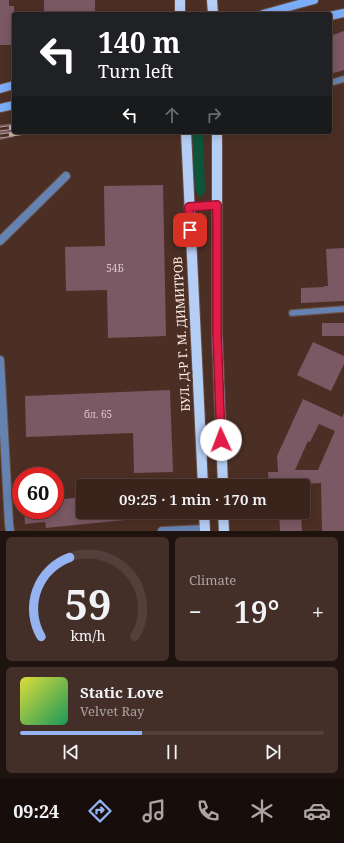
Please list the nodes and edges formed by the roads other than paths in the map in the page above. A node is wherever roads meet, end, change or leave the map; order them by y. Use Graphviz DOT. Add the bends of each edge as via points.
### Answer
graph roads {
  1 [pos="180,0"];
  2 [pos="212,0"];
  3 [pos="314,0"];
  4 [pos="180,12"];
  5 [pos="213,12"];
  6 [pos="270,12"];
  7 [pos="344,13"];
  8 [pos="332,16"];
  9 [pos="344,79"];
  10 [pos="332,82"];
  11 [pos="12,86"];
  12 [pos="0,89"];
  13 [pos="12,105"];
  14 [pos="0,108"];
  15 [pos="186,134"];
  16 [pos="217,134"];
  17 [pos="66,176"];
  18 [pos="217,205"];
  19 [pos="189,207"];
  20 [pos="0,241"];
  21 [pos="344,309"];
  22 [pos="292,313"];
  23 [pos="0,360"];
  24 [pos="202,479"];
  25 [pos="222,479"];
  26 [pos="204,519"];
  27 [pos="223,519"];
  28 [pos="205,530"];
  29 [pos="10,531"];
  30 [pos="162,531"];
  31 [pos="224,531"];
  1 -- 4 [label="main road"];
  2 -- 5 [label="main road"];
  3 -- 6 [label="main road"];
  7 -- 8 [label="main road"];
  9 -- 10 [label="lane"];
  11 -- 12 [label="main road"];
  13 -- 14 [label="main road"];
  15 -- 19 [label="main road, БУЛ. Д-Р Г. М. ДИМИТРОВ"];
  16 -- 18 [label="main road"];
  17 -- 20 [label="street"];
  18 -- 19 [label="lane"];
  18 -- 25 [label="main road" via="217,333"];
  19 -- 24 [label="main road, БУЛ. Д-Р Г. М. ДИМИТРОВ"];
  21 -- 22 [label="lane"];
  23 -- 29 [label="street"];
  26 -- 28 [label="main road"];
  27 -- 31 [label="main road"];
  28 -- 30 [label="street"];
}
